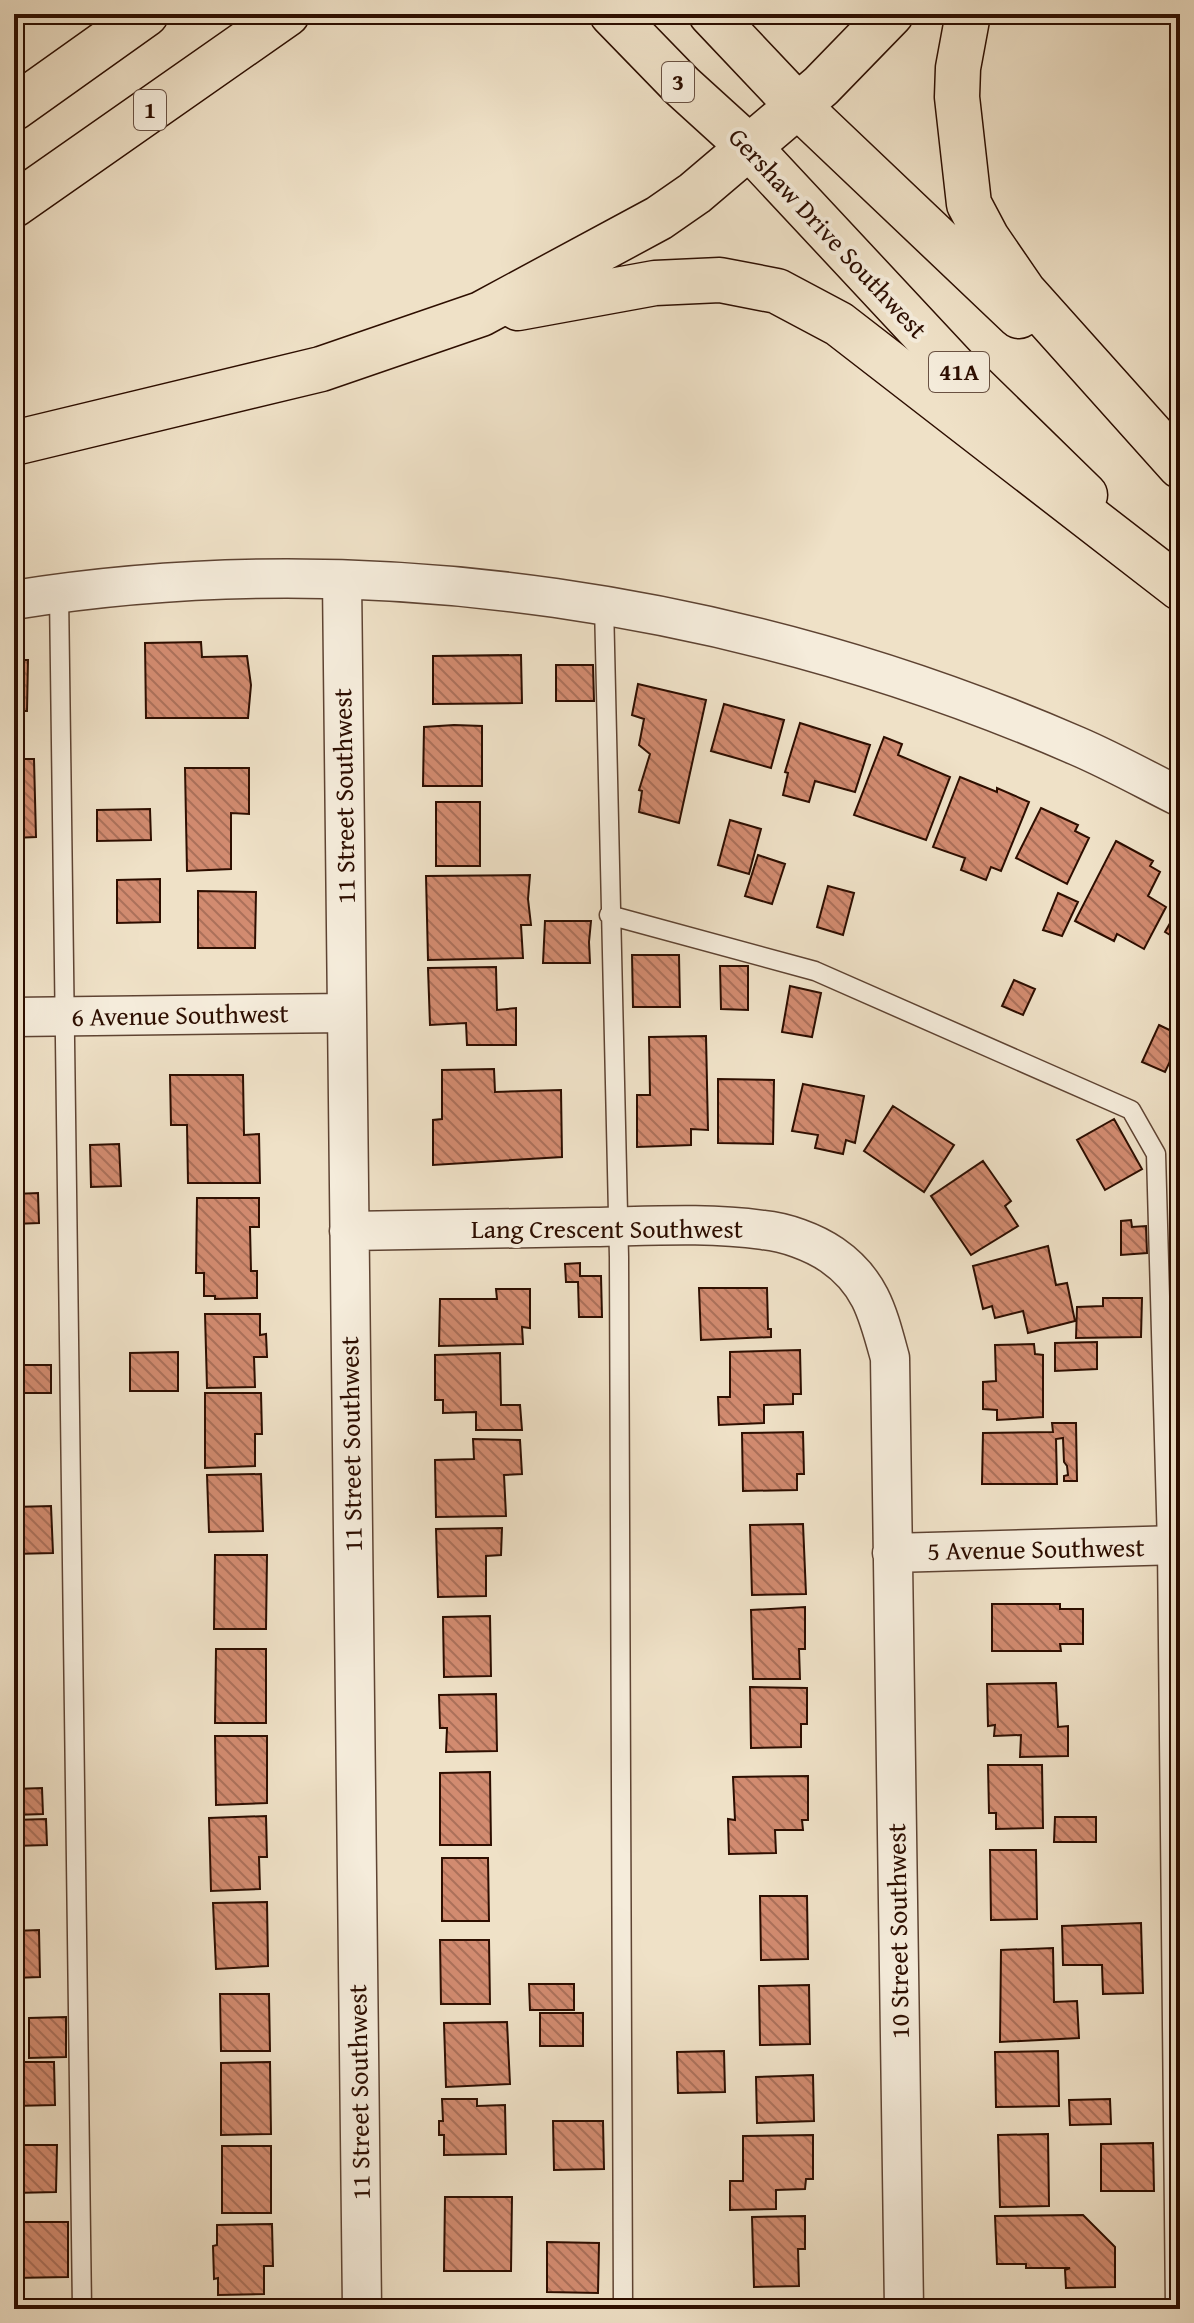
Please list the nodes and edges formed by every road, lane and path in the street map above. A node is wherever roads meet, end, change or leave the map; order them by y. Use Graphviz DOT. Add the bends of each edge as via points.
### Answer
graph roads {
  1 [pos="105,14"];
  2 [pos="146,14"];
  3 [pos="287,14"];
  4 [pos="612,14"];
  5 [pos="711,14"];
  6 [pos="891,14"];
  7 [pos="968,14"];
  8 [pos="14,70"];
  9 [pos="798,106"];
  10 [pos="14,108"];
  11 [pos="748,146"];
  12 [pos="14,205"];
  13 [pos="481,314"];
  14 [pos="14,443"];
  15 [pos="1180,468"];
  16 [pos="342,580"];
  17 [pos="1180,588"];
  18 [pos="59,593"];
  19 [pos="14,600"];
  20 [pos="604,604"];
  21 [pos="1180,797"];
  22 [pos="609,915"];
  23 [pos="347,1013"];
  24 [pos="65,1016"];
  25 [pos="14,1017"];
  26 [pos="618,1226"];
  27 [pos="349,1231"];
  28 [pos="1174,1545"];
  29 [pos="892,1553"];
  30 [pos="82,2309"];
  31 [pos="362,2309"];
  32 [pos="623,2309"];
  33 [pos="904,2309"];
  34 [pos="1175,2309"];
  1 -- 8 [label="main road"];
  2 -- 10 [label="main road"];
  3 -- 12 [label="main road, 1"];
  4 -- 11 [label="main road, Gershaw Drive Southwest / 3"];
  5 -- 9 [label="main road"];
  6 -- 9 [label="main road"];
  7 -- 15 [label="main road" via="957,97 969,204 1024,292"];
  9 -- 11 [label="main road"];
  9 -- 15 [label="main road"];
  11 -- 13 [label="main road" via="659,218"];
  11 -- 17 [label="main road, Gershaw Drive Southwest / 41A" via="958,371"];
  13 -- 14 [label="main road" via="321,369"];
  13 -- 17 [label="main road" via="655,283 720,280 777,291 839,324"];
  16 -- 18 [label="street" via="178,583"];
  16 -- 20 [label="street" via="466,587"];
  16 -- 23 [label="street, 11 Street Southwest"];
  18 -- 19 [label="street"];
  18 -- 24 [label="lane"];
  20 -- 21 [label="street" via="734,632 950,696 1078,746"];
  20 -- 22 [label="lane"];
  22 -- 26 [label="lane"];
  22 -- 28 [label="lane" via="815,971 1131,1110 1156,1154"];
  23 -- 24 [label="street, 6 Avenue Southwest"];
  23 -- 27 [label="street, 11 Street Southwest"];
  24 -- 25 [label="street, 6 Avenue Southwest"];
  24 -- 30 [label="lane"];
  26 -- 27 [label="street, Lang Crescent Southwest"];
  26 -- 29 [label="street, Lang Crescent Southwest" via="767,1230 831,1254 863,1283 890,1358"];
  26 -- 32 [label="lane"];
  27 -- 31 [label="street, 11 Street Southwest"];
  28 -- 29 [label="street, 5 Avenue Southwest"];
  28 -- 34 [label="lane"];
  29 -- 33 [label="street, 10 Street Southwest"];
}
